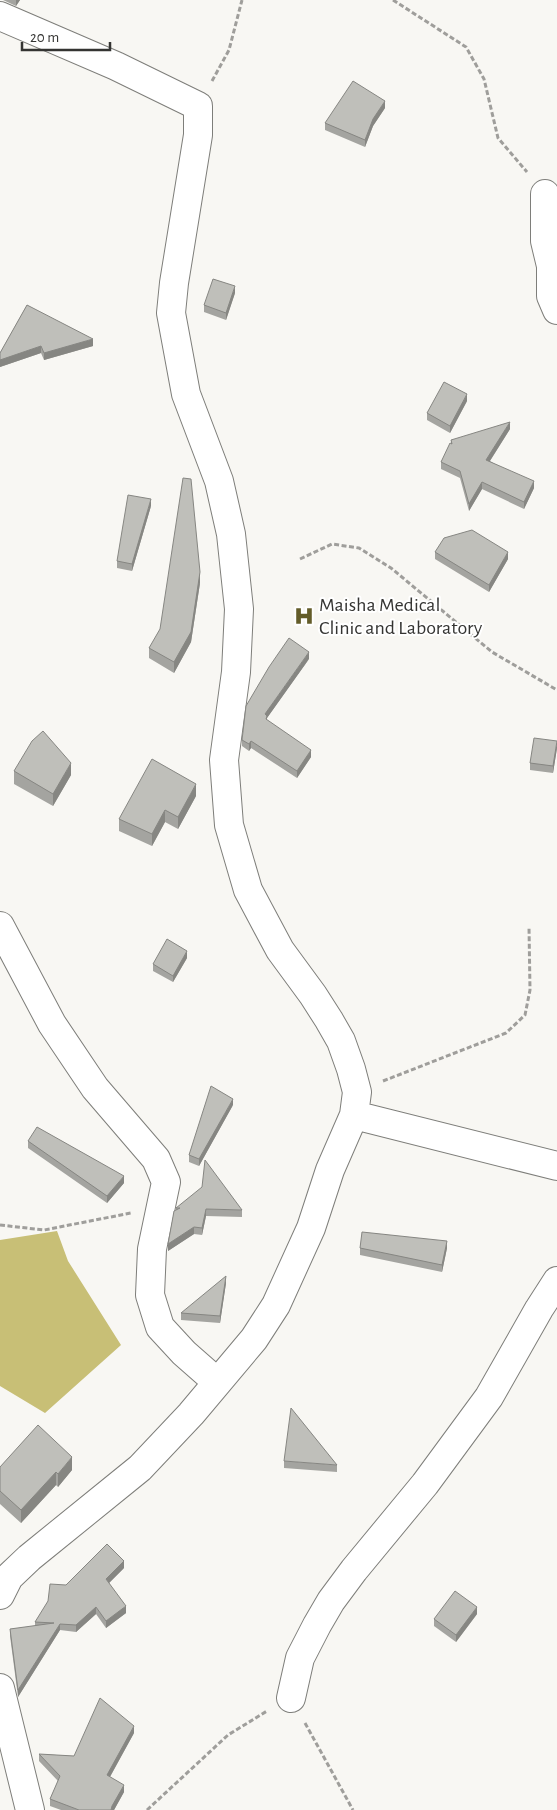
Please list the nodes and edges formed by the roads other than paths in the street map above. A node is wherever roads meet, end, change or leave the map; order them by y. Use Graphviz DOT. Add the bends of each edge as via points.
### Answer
graph roads {
  1 [pos="0,16"];
  2 [pos="545,194"];
  3 [pos="557,310"];
  4 [pos="0,926"];
  5 [pos="355,1103"];
  6 [pos="557,1166"];
  7 [pos="557,1281"];
  8 [pos="217,1382"];
  9 [pos="0,1595"];
  10 [pos="0,1688"];
  11 [pos="291,1698"];
  12 [pos="30,1810"];
  1 -- 5 [label="street" via="198,106 198,135 171,313 186,394 219,481 231,534 239,609 236,672 224,760 229,825 248,890 280,950 329,1020 348,1060"];
  2 -- 3 [label="street" via="545,241 551,266 551,296"];
  4 -- 8 [label="street" via="52,1024 89,1080 156,1159 166,1182 152,1249 150,1295 160,1326"];
  5 -- 6 [label="street"];
  5 -- 8 [label="street" via="311,1228 276,1305 254,1339"];
  7 -- 11 [label="street" via="538,1308 489,1398 331,1601 300,1658"];
  8 -- 9 [label="street" via="140,1468 8,1577"];
  10 -- 12 [label="street"];
}
